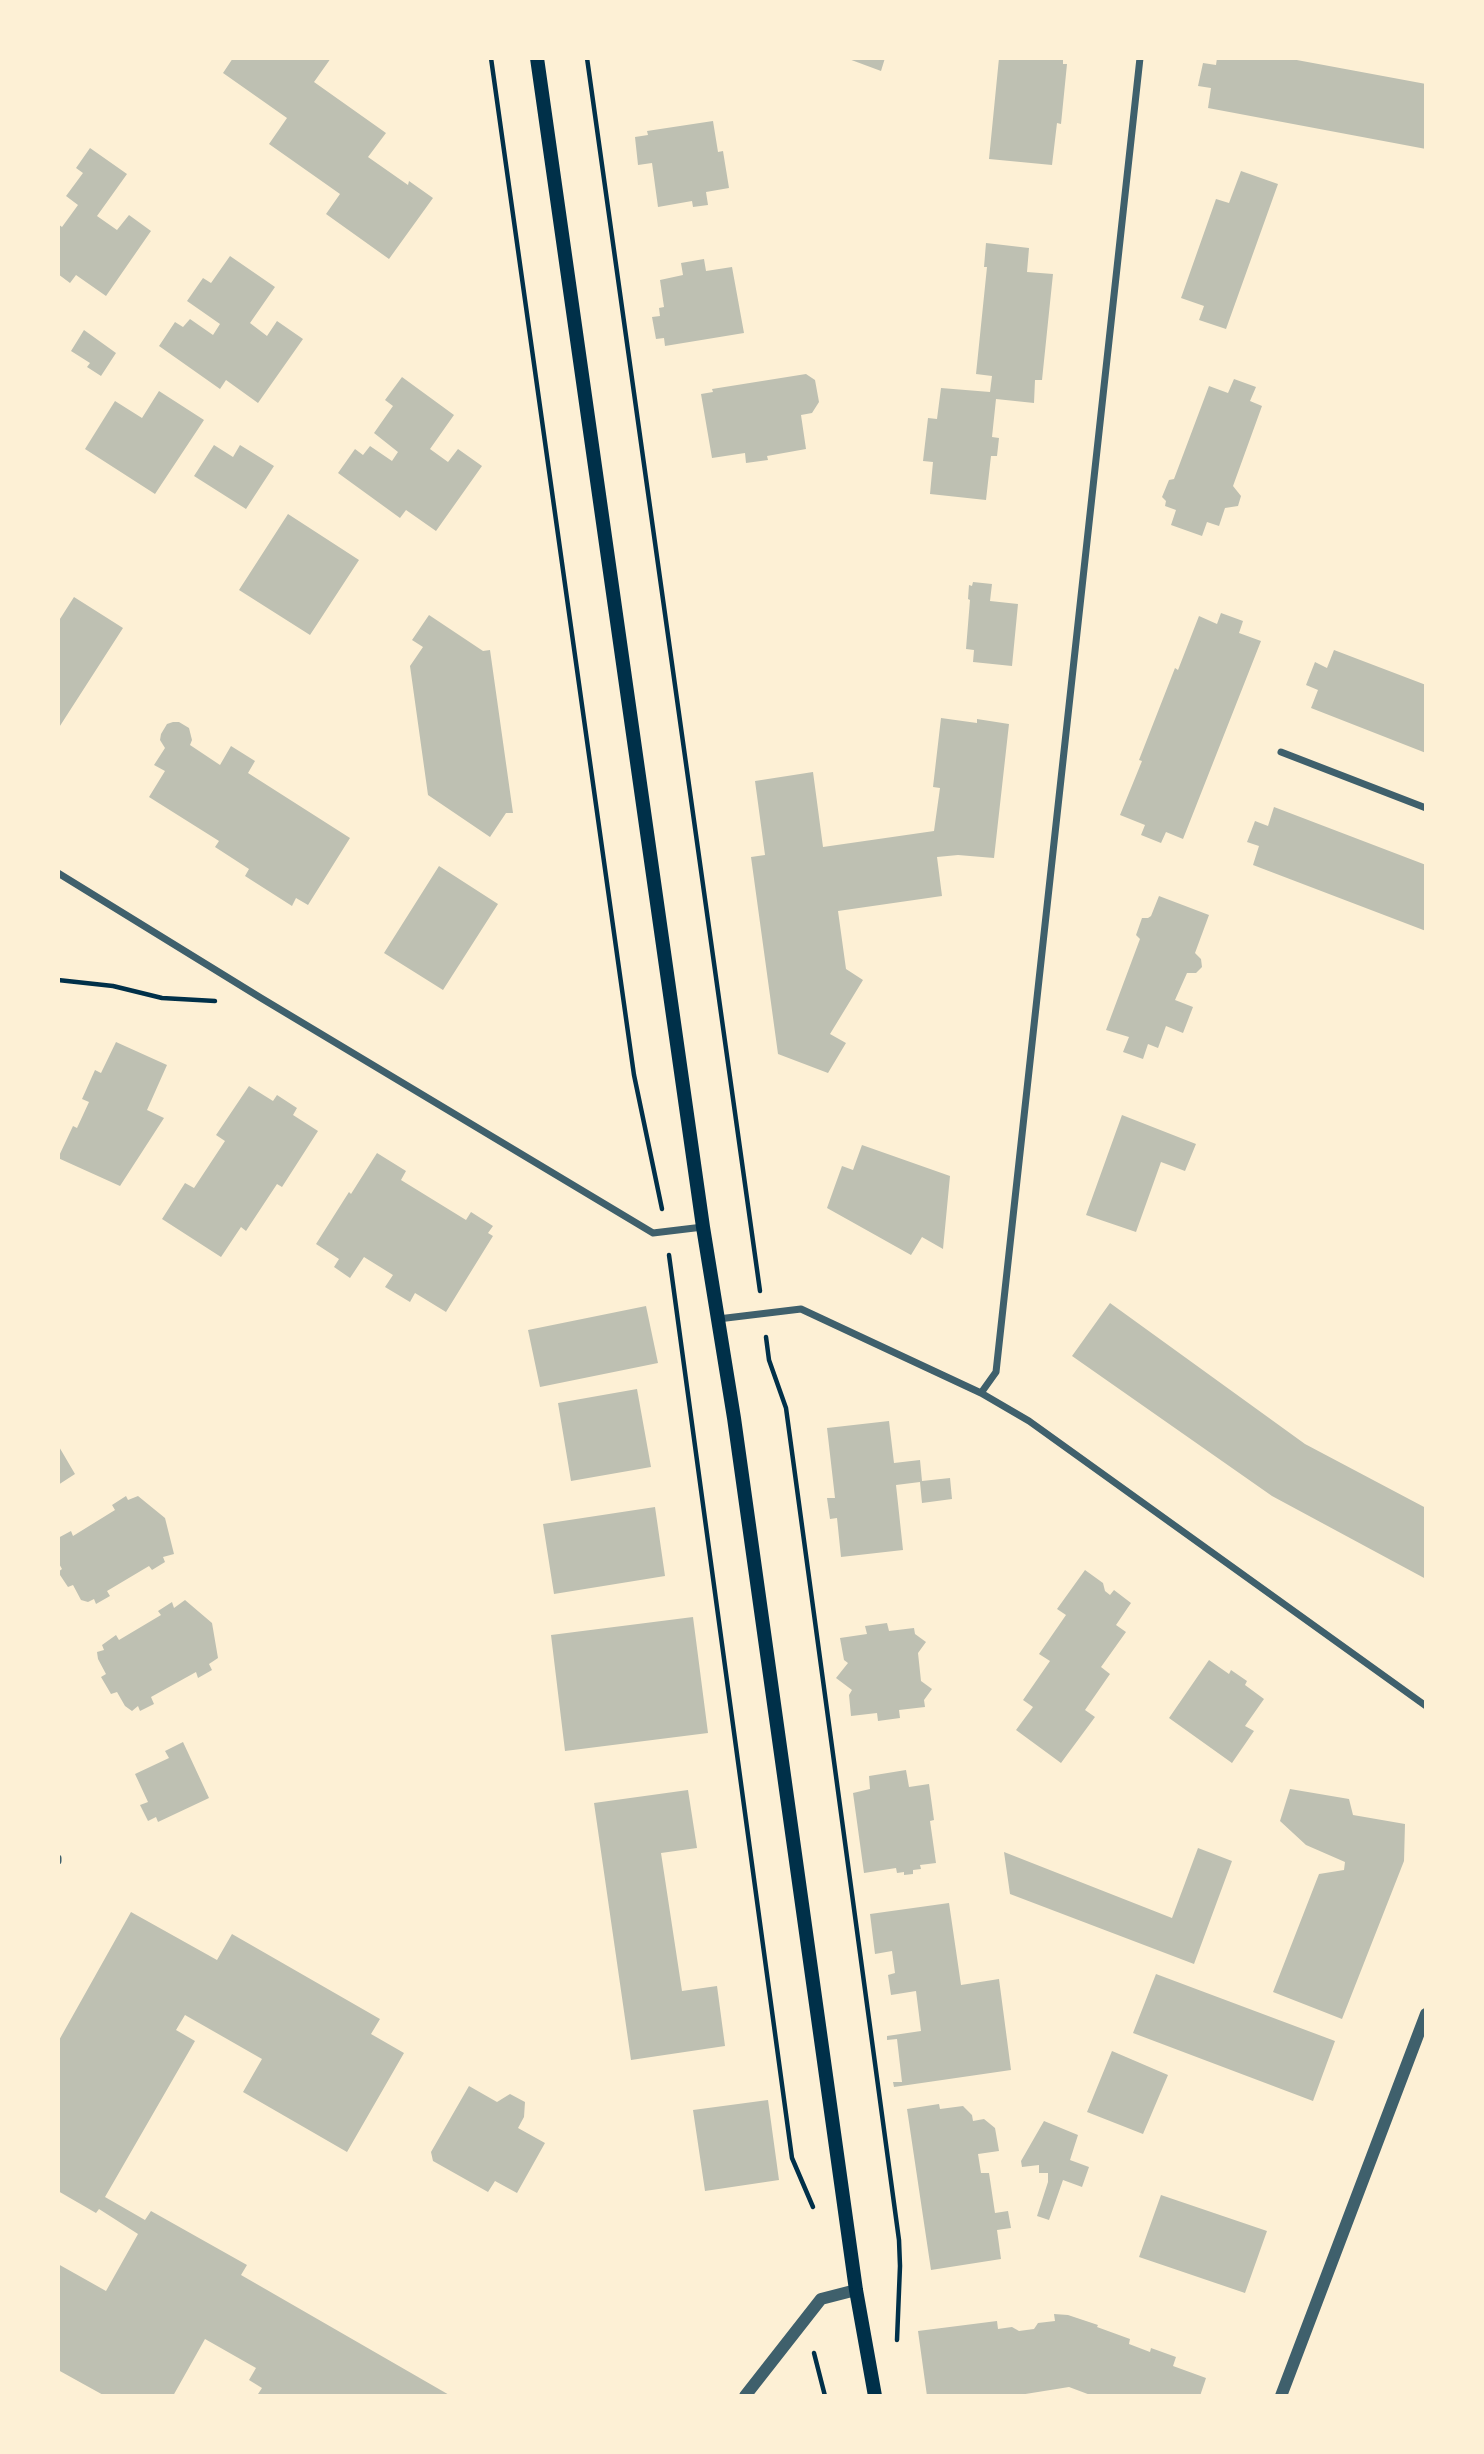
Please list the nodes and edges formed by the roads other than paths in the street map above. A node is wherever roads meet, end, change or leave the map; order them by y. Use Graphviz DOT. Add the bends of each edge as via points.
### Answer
graph roads {
  1 [pos="537,58"];
  2 [pos="1140,58"];
  3 [pos="1281,752"];
  4 [pos="1426,808"];
  5 [pos="58,873"];
  6 [pos="703,1227"];
  7 [pos="718,1319"];
  8 [pos="981,1393"];
  9 [pos="1426,1706"];
  10 [pos="1426,2014"];
  11 [pos="856,2290"];
  12 [pos="745,2396"];
  13 [pos="875,2396"];
  14 [pos="1281,2396"];
  1 -- 6 [label="main road"];
  2 -- 8 [label="street" via="996,1372"];
  3 -- 4 [label="street"];
  5 -- 6 [label="street" via="653,1233"];
  6 -- 7 [label="main road"];
  7 -- 8 [label="street" via="801,1309"];
  7 -- 11 [label="main road"];
  8 -- 9 [label="street" via="1029,1422"];
  10 -- 14 [label="street"];
  11 -- 12 [label="street" via="821,2299"];
  11 -- 13 [label="main road"];
}
